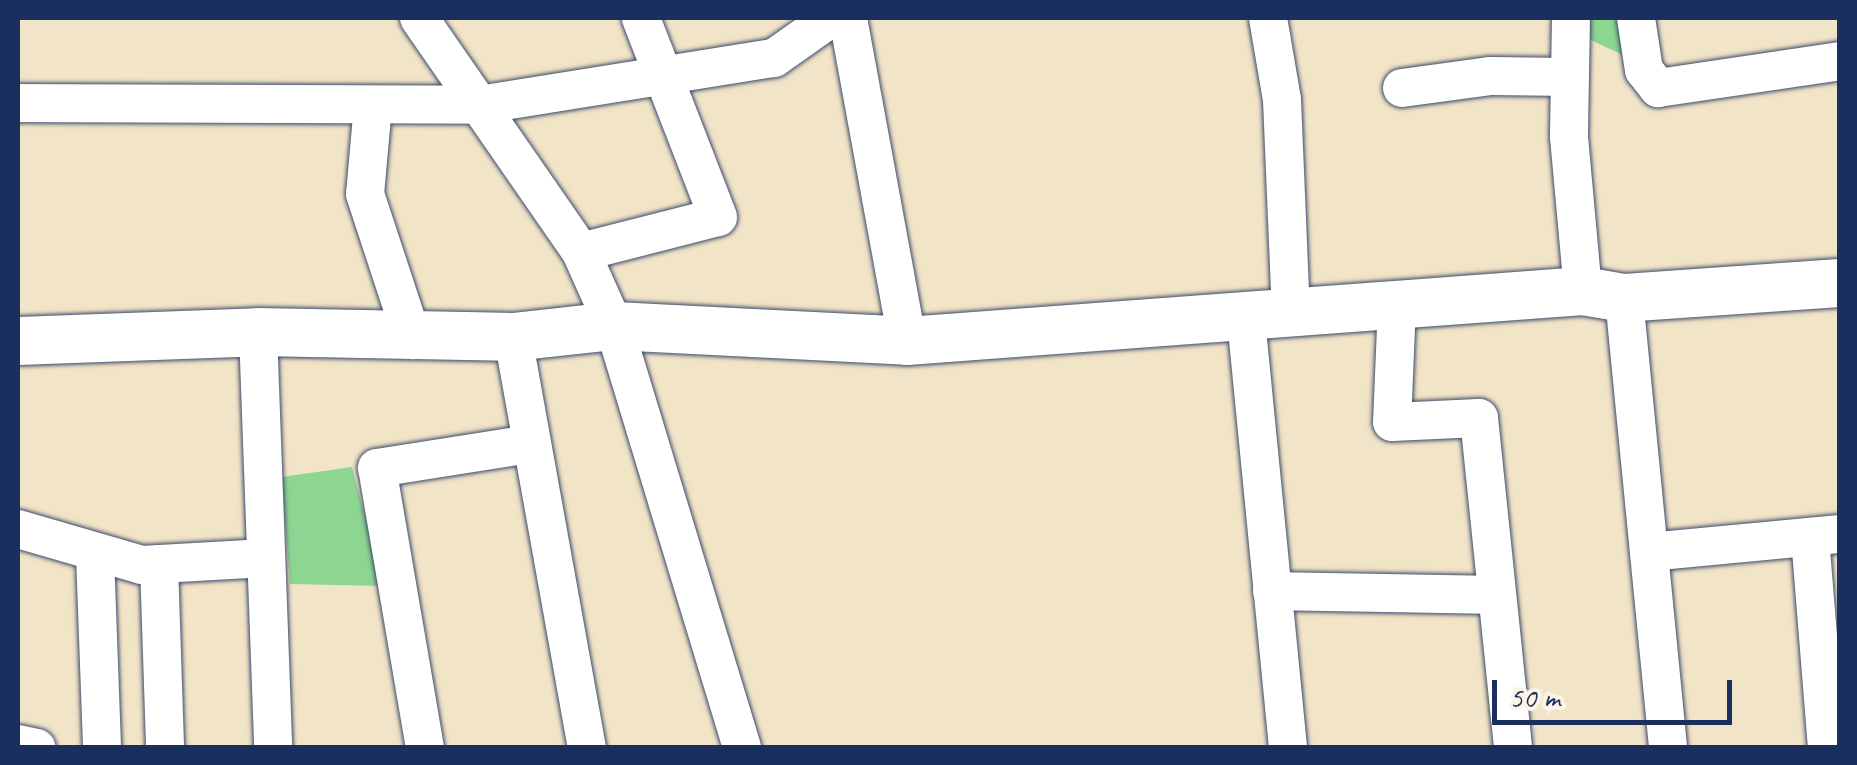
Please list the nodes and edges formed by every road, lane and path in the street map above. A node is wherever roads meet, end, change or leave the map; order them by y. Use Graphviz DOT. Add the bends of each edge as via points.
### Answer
graph roads {
  1 [pos="419,18"];
  2 [pos="641,18"];
  3 [pos="831,18"];
  4 [pos="848,18"];
  5 [pos="1268,18"];
  6 [pos="1571,18"];
  7 [pos="1636,18"];
  8 [pos="1840,61"];
  9 [pos="1570,76"];
  10 [pos="667,78"];
  11 [pos="1402,88"];
  12 [pos="18,103"];
  13 [pos="373,105"];
  14 [pos="479,105"];
  15 [pos="581,252"];
  16 [pos="1840,283"];
  17 [pos="1603,294"];
  18 [pos="1397,304"];
  19 [pos="1268,315"];
  20 [pos="614,326"];
  21 [pos="258,332"];
  22 [pos="513,337"];
  23 [pos="412,340"];
  24 [pos="908,340"];
  25 [pos="18,342"];
  26 [pos="530,444"];
  27 [pos="18,529"];
  28 [pos="1825,535"];
  29 [pos="1649,552"];
  30 [pos="95,555"];
  31 [pos="266,558"];
  32 [pos="159,564"];
  33 [pos="1272,591"];
  34 [pos="1498,595"];
  35 [pos="1831,738"];
  36 [pos="18,744"];
  37 [pos="37,748"];
  38 [pos="102,748"];
  39 [pos="165,748"];
  40 [pos="273,748"];
  41 [pos="426,748"];
  42 [pos="586,748"];
  43 [pos="742,748"];
  44 [pos="1288,748"];
  45 [pos="1513,748"];
  46 [pos="1668,748"];
  1 -- 14 [label="street"];
  2 -- 10 [label="street"];
  3 -- 10 [label="street" via="774,58"];
  4 -- 24 [label="street"];
  5 -- 19 [label="street" via="1282,100"];
  6 -- 9 [label="street"];
  7 -- 8 [label="street" via="1644,70 1658,88"];
  9 -- 11 [label="street" via="1491,76"];
  9 -- 17 [label="street"];
  10 -- 14 [label="street"];
  10 -- 15 [label="street" via="718,217"];
  12 -- 13 [label="street"];
  13 -- 14 [label="street"];
  13 -- 23 [label="street" via="365,194"];
  14 -- 15 [label="street"];
  15 -- 20 [label="street"];
  16 -- 17 [label="street"];
  17 -- 18 [label="street"];
  17 -- 29 [label="street"];
  18 -- 19 [label="street"];
  18 -- 34 [label="street" via="1392,422 1479,418"];
  19 -- 24 [label="street"];
  19 -- 33 [label="street"];
  20 -- 22 [label="street"];
  20 -- 24 [label="street"];
  20 -- 43 [label="street"];
  21 -- 23 [label="street"];
  21 -- 25 [label="street"];
  21 -- 31 [label="street"];
  22 -- 23 [label="street"];
  22 -- 26 [label="street"];
  26 -- 41 [label="street" via="377,468"];
  26 -- 42 [label="street"];
  27 -- 30 [label="street"];
  28 -- 29 [label="street"];
  28 -- 35 [label="street"];
  29 -- 46 [label="street"];
  30 -- 32 [label="street"];
  30 -- 38 [label="street"];
  31 -- 32 [label="street"];
  31 -- 40 [label="street"];
  32 -- 39 [label="street"];
  33 -- 34 [label="street"];
  33 -- 44 [label="street"];
  34 -- 45 [label="street"];
  36 -- 37 [label="street"];
}
